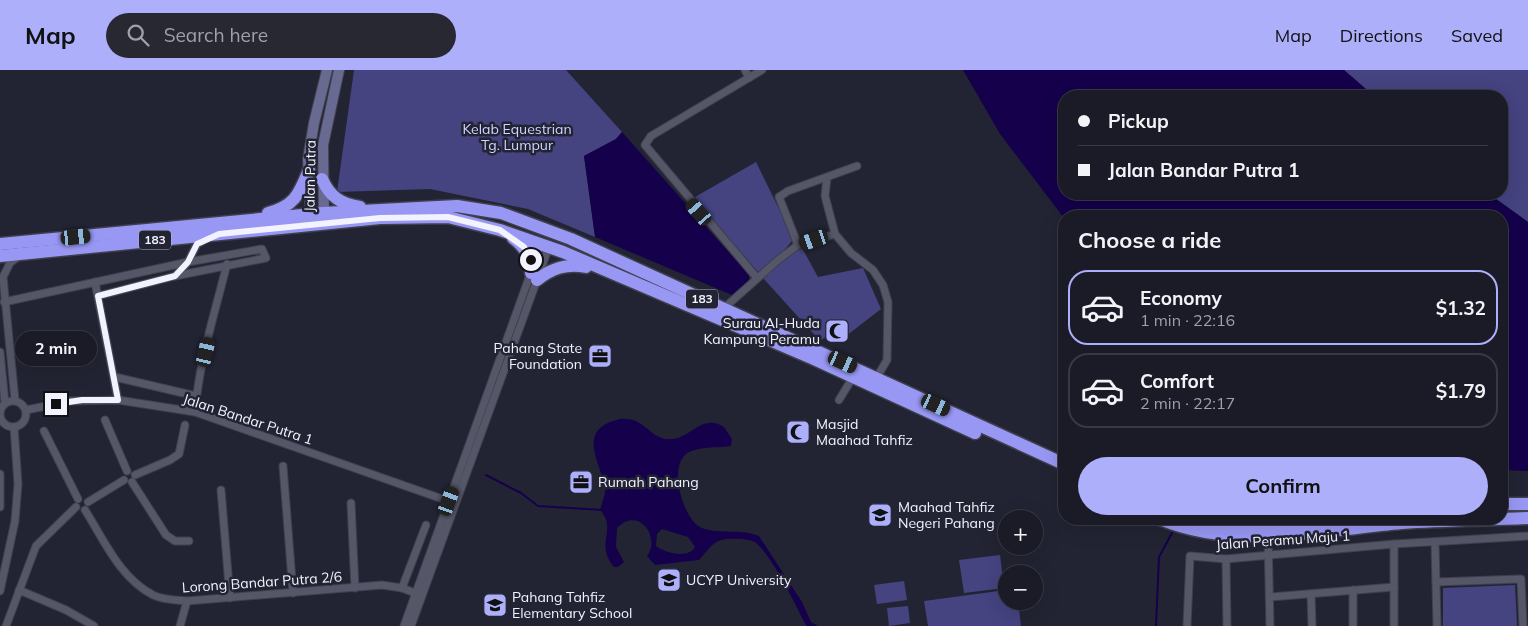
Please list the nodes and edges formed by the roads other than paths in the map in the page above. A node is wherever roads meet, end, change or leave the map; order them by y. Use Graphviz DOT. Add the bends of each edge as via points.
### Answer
graph roads {
  1 [pos="327,70"];
  2 [pos="339,70"];
  3 [pos="745,70"];
  4 [pos="762,70"];
  5 [pos="749,78"];
  6 [pos="857,166"];
  7 [pos="309,170"];
  8 [pos="827,178"];
  9 [pos="322,179"];
  10 [pos="446,206"];
  11 [pos="375,210"];
  12 [pos="317,219"];
  13 [pos="237,221"];
  14 [pos="500,230"];
  15 [pos="219,234"];
  16 [pos="835,234"];
  17 [pos="0,244"];
  18 [pos="798,245"];
  19 [pos="545,246"];
  20 [pos="21,254"];
  21 [pos="0,256"];
  22 [pos="188,262"];
  23 [pos="228,264"];
  24 [pos="638,270"];
  25 [pos="608,272"];
  26 [pos="175,276"];
  27 [pos="534,277"];
  28 [pos="757,278"];
  29 [pos="95,282"];
  30 [pos="98,296"];
  31 [pos="4,302"];
  32 [pos="723,309"];
  33 [pos="0,352"];
  34 [pos="115,377"];
  35 [pos="853,377"];
  36 [pos="877,378"];
  37 [pos="196,396"];
  38 [pos="14,400"];
  39 [pos="118,400"];
  40 [pos="839,400"];
  41 [pos="5,403"];
  42 [pos="26,410"];
  43 [pos="195,412"];
  44 [pos="0,417"];
  45 [pos="105,420"];
  46 [pos="185,425"];
  47 [pos="14,427"];
  48 [pos="44,431"];
  49 [pos="1058,461"];
  50 [pos="283,466"];
  51 [pos="127,471"];
  52 [pos="1058,471"];
  53 [pos="0,474"];
  54 [pos="135,474"];
  55 [pos="124,480"];
  56 [pos="132,482"];
  57 [pos="221,490"];
  58 [pos="78,499"];
  59 [pos="88,502"];
  60 [pos="452,502"];
  61 [pos="351,503"];
  62 [pos="1508,504"];
  63 [pos="1528,504"];
  64 [pos="0,507"];
  65 [pos="76,508"];
  66 [pos="85,510"];
  67 [pos="1528,518"];
  68 [pos="1508,519"];
  69 [pos="426,525"];
  70 [pos="1198,525"];
  71 [pos="1206,525"];
  72 [pos="1290,525"];
  73 [pos="1382,525"];
  74 [pos="1268,536"];
  75 [pos="1528,536"];
  76 [pos="189,541"];
  77 [pos="1435,542"];
  78 [pos="1394,544"];
  79 [pos="1269,554"];
  80 [pos="1226,559"];
  81 [pos="1436,582"];
  82 [pos="1394,587"];
  83 [pos="355,588"];
  84 [pos="402,588"];
  85 [pos="19,590"];
  86 [pos="1353,590"];
  87 [pos="0,591"];
  88 [pos="293,593"];
  89 [pos="1311,594"];
  90 [pos="419,595"];
  91 [pos="1270,597"];
  92 [pos="230,598"];
  93 [pos="187,601"];
  94 [pos="6,626"];
  95 [pos="94,626"];
  96 [pos="180,626"];
  97 [pos="404,626"];
  98 [pos="411,626"];
  99 [pos="1188,626"];
  100 [pos="1227,626"];
  101 [pos="1270,626"];
  102 [pos="1312,626"];
  103 [pos="1353,626"];
  104 [pos="1394,626"];
  105 [pos="1437,626"];
  106 [pos="1523,626"];
  1 -- 7 [label="main road, Jalan Putra" via="314,123"];
  2 -- 9 [label="main road, Jalan Putra" via="323,145"];
  3 -- 5 [label="street"];
  4 -- 5 [label="street"];
  5 -- 28 [label="street" via="658,132 645,145"];
  6 -- 8 [label="street"];
  7 -- 12 [label="main road, Jalan Putra"];
  7 -- 13 [label="highway" via="298,194 286,207"];
  8 -- 16 [label="street" via="825,196"];
  8 -- 18 [label="street" via="779,197"];
  9 -- 11 [label="highway" via="328,192 346,205"];
  9 -- 12 [label="main road, Jalan Putra"];
  10 -- 11 [label="highway, 183"];
  10 -- 19 [label="highway" via="456,212 499,220 536,233"];
  10 -- 24 [label="highway, 183" via="501,213 570,239"];
  11 -- 12 [label="highway, 183"];
  12 -- 13 [label="highway, 183"];
  12 -- 14 [label="highway, 183" via="448,217"];
  12 -- 15 [label="highway, 183"];
  13 -- 17 [label="highway, 183"];
  14 -- 19 [label="highway, 183"];
  14 -- 27 [label="highway" via="524,247 531,260"];
  15 -- 20 [label="highway, 183"];
  15 -- 22 [label="street" via="197,244"];
  16 -- 18 [label="street"];
  16 -- 36 [label="street" via="851,253 873,270 887,296 888,353"];
  18 -- 28 [label="street"];
  19 -- 24 [label="highway" via="558,242 626,271"];
  19 -- 25 [label="highway, 183"];
  19 -- 27 [label="street" via="547,252"];
  20 -- 21 [label="highway, 183"];
  20 -- 31 [label="street" via="10,262 3,277"];
  22 -- 23 [label="street" via="262,249 266,258"];
  22 -- 26 [label="street"];
  22 -- 29 [label="street"];
  23 -- 26 [label="street"];
  23 -- 37 [label="street"];
  24 -- 32 [label="highway, 183"];
  25 -- 27 [label="highway" via="575,265"];
  25 -- 35 [label="highway, 183"];
  26 -- 30 [label="street"];
  27 -- 60 [label="street"];
  28 -- 32 [label="street"];
  29 -- 30 [label="street"];
  29 -- 31 [label="street"];
  30 -- 34 [label="street"];
  31 -- 38 [label="street"];
  32 -- 36 [label="highway, 183"];
  33 -- 41 [label="street"];
  34 -- 37 [label="street"];
  34 -- 39 [label="street"];
  35 -- 40 [label="street"];
  35 -- 52 [label="highway, 183"];
  36 -- 49 [label="highway, 183"];
  37 -- 43 [label="street"];
  38 -- 41 [label="street"];
  38 -- 42 [label="street" via="22,403"];
  39 -- 42 [label="street, Jalan Bandar Putra 1" via="71,402"];
  39 -- 43 [label="street, Jalan Bandar Putra 1"];
  41 -- 44 [label="street"];
  42 -- 47 [label="street" via="24,422"];
  43 -- 60 [label="street, Jalan Bandar Putra 1"];
  44 -- 47 [label="street" via="5,424"];
  45 -- 51 [label="street"];
  46 -- 54 [label="street" via="179,454"];
  47 -- 87 [label="street" via="18,484 15,522"];
  48 -- 58 [label="street"];
  50 -- 88 [label="street"];
  51 -- 54 [label="street"];
  51 -- 55 [label="street"];
  53 -- 64 [label="street"];
  54 -- 56 [label="street"];
  55 -- 56 [label="street"];
  55 -- 59 [label="street"];
  56 -- 76 [label="street" via="166,535 175,541"];
  57 -- 92 [label="street"];
  58 -- 59 [label="street"];
  58 -- 65 [label="street"];
  59 -- 66 [label="street"];
  60 -- 90 [label="street"];
  61 -- 83 [label="street"];
  62 -- 63 [label="highway"];
  65 -- 66 [label="street" via="81,512"];
  65 -- 85 [label="street" via="36,546"];
  66 -- 93 [label="street, Lorong Bandar Putra 2/6" via="124,571 139,586 154,595"];
  67 -- 68 [label="highway"];
  69 -- 84 [label="street"];
  70 -- 74 [label="highway" via="1226,536"];
  71 -- 72 [label="highway" via="1256,528"];
  73 -- 74 [label="highway"];
  74 -- 79 [label="street"];
  75 -- 77 [label="street, Jalan Peramu Maju 1"];
  77 -- 78 [label="street, Jalan Peramu Maju 1"];
  77 -- 81 [label="street"];
  78 -- 79 [label="street, Jalan Peramu Maju 1"];
  78 -- 82 [label="street"];
  79 -- 80 [label="street, Jalan Peramu Maju 1"];
  79 -- 91 [label="street"];
  80 -- 99 [label="street, Jalan Peramu Maju 1" via="1190,556"];
  80 -- 100 [label="street"];
  81 -- 105 [label="street"];
  81 -- 106 [label="street" via="1522,579"];
  82 -- 86 [label="street"];
  82 -- 104 [label="street"];
  83 -- 84 [label="street, Lorong Bandar Putra 2/6" via="382,585"];
  83 -- 88 [label="street, Lorong Bandar Putra 2/6"];
  84 -- 90 [label="street, Lorong Bandar Putra 2/6"];
  85 -- 94 [label="street"];
  85 -- 95 [label="street"];
  86 -- 89 [label="street"];
  86 -- 103 [label="street"];
  88 -- 92 [label="street, Lorong Bandar Putra 2/6"];
  89 -- 91 [label="street"];
  89 -- 102 [label="street"];
  90 -- 97 [label="street"];
  90 -- 98 [label="street"];
  91 -- 101 [label="street"];
  92 -- 93 [label="street, Lorong Bandar Putra 2/6"];
  93 -- 96 [label="street"];
}
